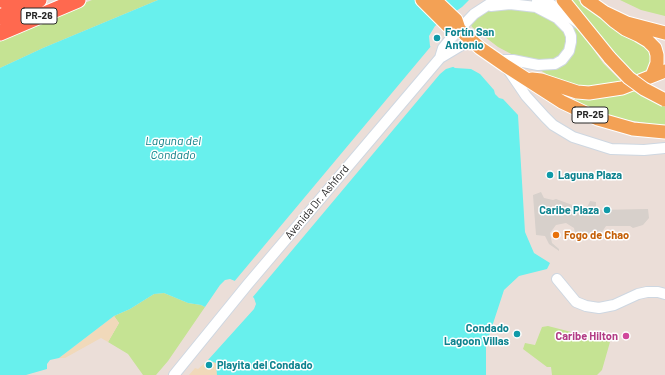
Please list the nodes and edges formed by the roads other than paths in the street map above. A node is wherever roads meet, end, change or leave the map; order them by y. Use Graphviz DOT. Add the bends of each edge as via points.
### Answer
graph roads {
  1 [pos="40,0"];
  2 [pos="78,0"];
  3 [pos="422,0"];
  4 [pos="435,0"];
  5 [pos="499,0"];
  6 [pos="537,0"];
  7 [pos="563,0"];
  8 [pos="587,0"];
  9 [pos="484,7"];
  10 [pos="604,12"];
  11 [pos="0,17"];
  12 [pos="454,25"];
  13 [pos="583,26"];
  14 [pos="0,33"];
  15 [pos="665,33"];
  16 [pos="474,42"];
  17 [pos="440,58"];
  18 [pos="502,63"];
  19 [pos="665,71"];
  20 [pos="652,76"];
  21 [pos="522,77"];
  22 [pos="665,100"];
  23 [pos="665,132"];
  24 [pos="665,148"];
  25 [pos="557,279"];
  26 [pos="665,294"];
  27 [pos="174,374"];
  1 -- 11 [label="highway, PR-26"];
  2 -- 14 [label="highway, PR-26"];
  3 -- 12 [label="main road"];
  4 -- 12 [label="main road"];
  5 -- 9 [label="street, Avenida Dr. Ashford"];
  6 -- 13 [label="street" via="549,3"];
  7 -- 13 [label="main road"];
  8 -- 10 [label="main road"];
  9 -- 12 [label="street, Avenida Dr. Ashford"];
  9 -- 18 [label="street" via="510,4 536,7 557,18 571,36 569,51 555,64 538,65 513,60"];
  10 -- 15 [label="main road" via="627,23"];
  10 -- 20 [label="main road" via="614,22 648,41 655,48 657,63"];
  12 -- 16 [label="main road"];
  12 -- 17 [label="street, Avenida Dr. Ashford"];
  13 -- 22 [label="main road, bridge" via="630,78"];
  16 -- 17 [label="street" via="465,43"];
  16 -- 18 [label="main road"];
  17 -- 27 [label="street, Avenida Dr. Ashford"];
  18 -- 21 [label="main road"];
  18 -- 24 [label="street" via="540,112 553,125 573,137 611,149"];
  19 -- 20 [label="main road"];
  20 -- 21 [label="main road" via="622,88 589,93"];
  21 -- 23 [label="main road, PR-25" via="562,102 598,119 633,128"];
  25 -- 26 [label="street" via="576,302 599,308 647,292"];
}
